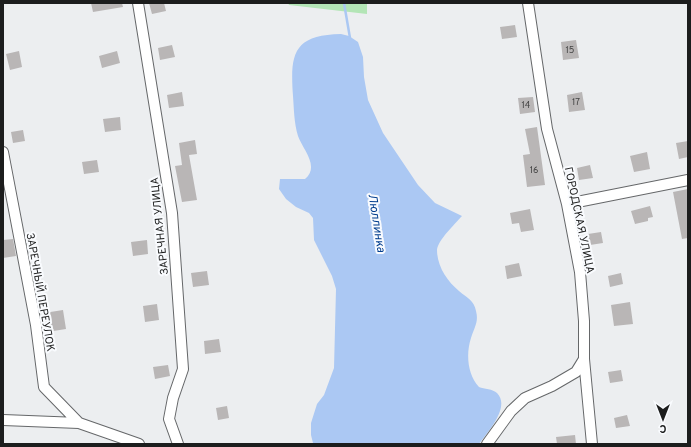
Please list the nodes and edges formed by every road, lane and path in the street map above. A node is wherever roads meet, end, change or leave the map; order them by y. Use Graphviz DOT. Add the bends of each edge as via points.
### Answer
graph roads {
  1 [pos="138,3"];
  2 [pos="528,3"];
  3 [pos="3,152"];
  4 [pos="688,180"];
  5 [pos="567,204"];
  6 [pos="584,359"];
  7 [pos="3,420"];
  8 [pos="79,423"];
  9 [pos="139,444"];
  10 [pos="178,444"];
  11 [pos="487,444"];
  12 [pos="592,444"];
  1 -- 10 [label="street, ЗАРЕЧНАЯ УЛИЦА" via="172,213 183,369 169,419"];
  2 -- 5 [label="street, ГОРОДСКАЯ УЛИЦА" via="547,129"];
  3 -- 8 [label="street, ЗАРЕЧНЫЙ ПЕРЕУЛОК" via="32,303 44,386"];
  4 -- 5 [label="street"];
  5 -- 6 [label="street, ГОРОДСКАЯ УЛИЦА" via="580,272"];
  6 -- 11 [label="street" via="576,372 520,402"];
  6 -- 12 [label="street, ГОРОДСКАЯ УЛИЦА"];
  7 -- 8 [label="street"];
  8 -- 9 [label="street"];
}
